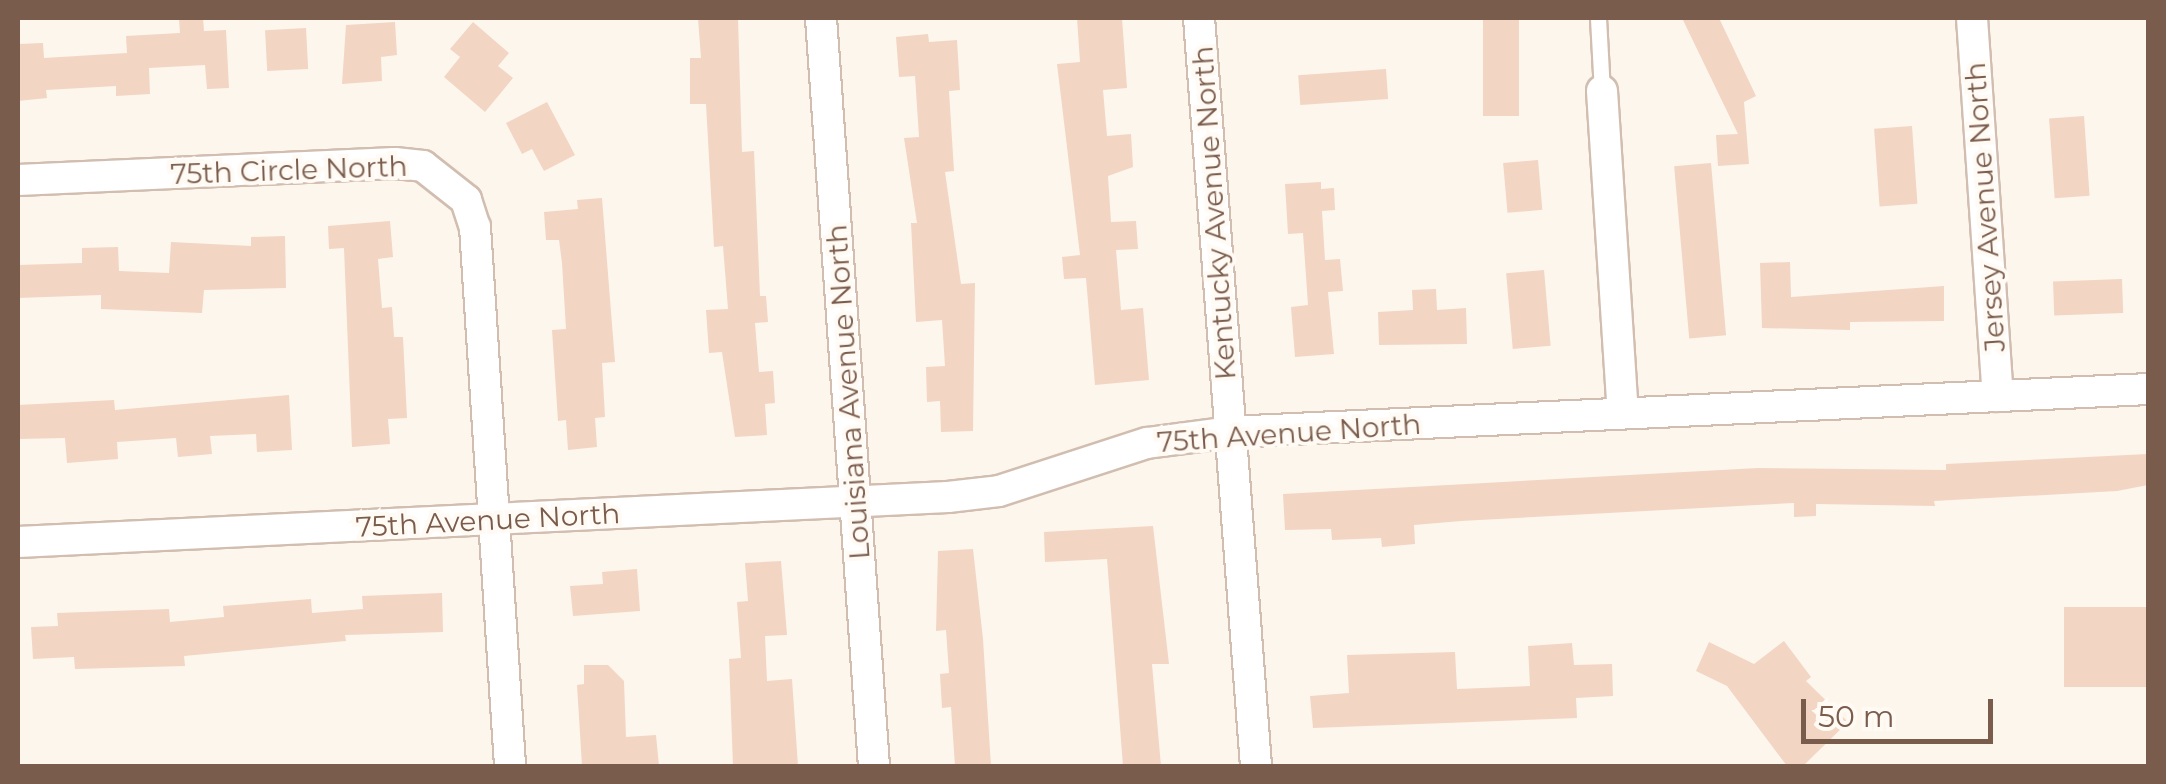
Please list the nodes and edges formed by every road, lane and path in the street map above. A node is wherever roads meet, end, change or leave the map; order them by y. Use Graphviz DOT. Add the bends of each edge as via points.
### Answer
graph roads {
  1 [pos="822,18"];
  2 [pos="1199,18"];
  3 [pos="1598,18"];
  4 [pos="1972,18"];
  5 [pos="1602,92"];
  6 [pos="18,180"];
  7 [pos="2148,389"];
  8 [pos="1998,396"];
  9 [pos="1623,412"];
  10 [pos="1230,432"];
  11 [pos="855,502"];
  12 [pos="494,520"];
  13 [pos="18,542"];
  14 [pos="510,766"];
  15 [pos="874,766"];
  16 [pos="1256,766"];
  1 -- 11 [label="street, Louisiana Avenue North"];
  2 -- 10 [label="street, Kentucky Avenue North"];
  3 -- 5 [label="lane"];
  4 -- 8 [label="street, Jersey Avenue North"];
  5 -- 9 [label="street"];
  6 -- 12 [label="street, 75th Circle North" via="395,163 423,166 447,180 466,200 475,227"];
  7 -- 8 [label="street, 75th Avenue North"];
  8 -- 9 [label="street, 75th Avenue North"];
  9 -- 10 [label="street, 75th Avenue North"];
  10 -- 11 [label="street, 75th Avenue North" via="1147,443 999,491"];
  10 -- 16 [label="street, Kentucky Avenue North"];
  11 -- 12 [label="street, 75th Avenue North"];
  11 -- 15 [label="street, Louisiana Avenue North"];
  12 -- 13 [label="street, 75th Avenue North"];
  12 -- 14 [label="street, 75th Circle North"];
}
